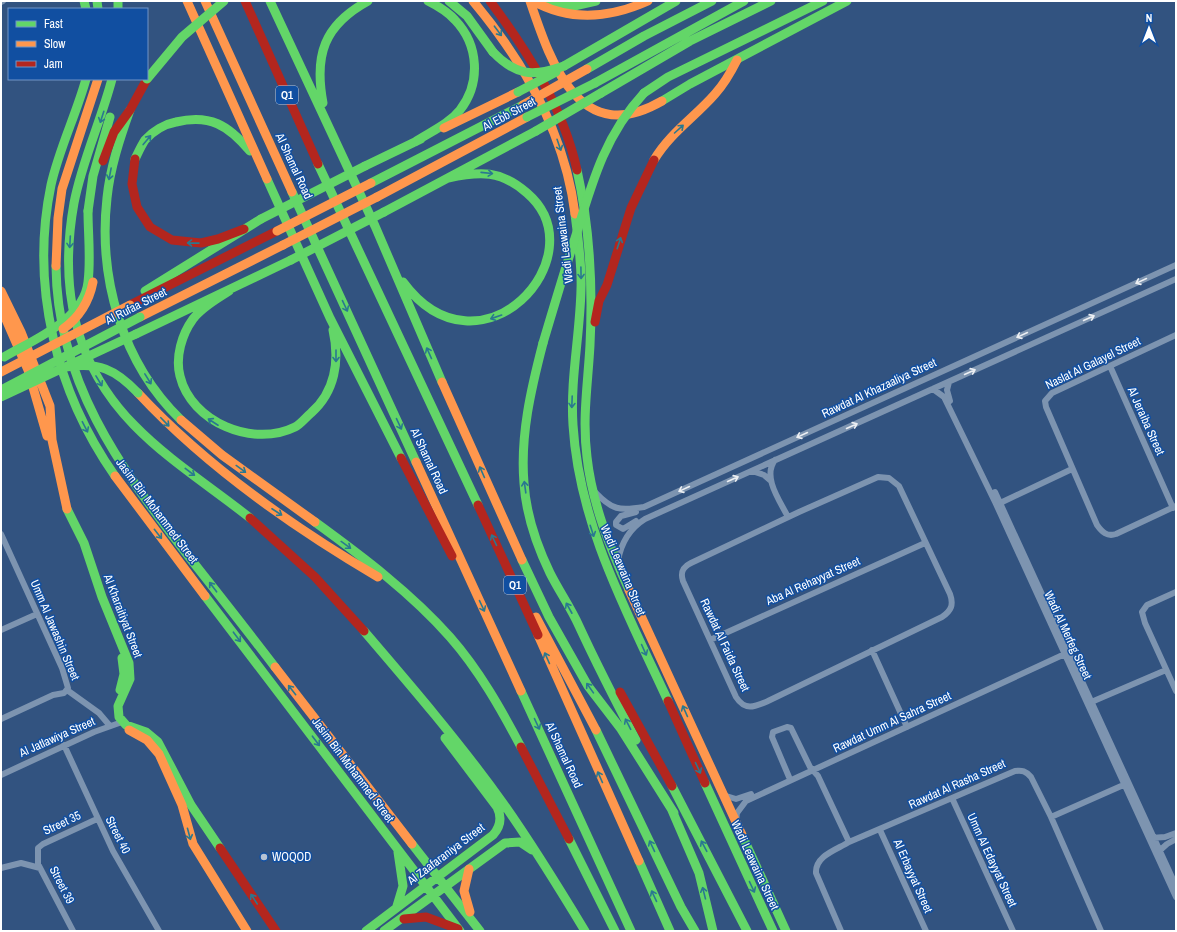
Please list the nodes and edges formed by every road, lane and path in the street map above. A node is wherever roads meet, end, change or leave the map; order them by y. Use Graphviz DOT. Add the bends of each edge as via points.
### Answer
graph roads {
  1 [pos="187,1"];
  2 [pos="205,1"];
  3 [pos="224,1"];
  4 [pos="245,1"];
  5 [pos="270,1"];
  6 [pos="368,1"];
  7 [pos="428,1"];
  8 [pos="449,1"];
  9 [pos="473,1"];
  10 [pos="490,1"];
  11 [pos="532,1"];
  12 [pos="545,1"];
  13 [pos="596,1"];
  14 [pos="648,1"];
  15 [pos="676,1"];
  16 [pos="712,1"];
  17 [pos="744,1"];
  18 [pos="771,1"];
  19 [pos="823,1"];
  20 [pos="848,1"];
  21 [pos="561,9"];
  22 [pos="737,60"];
  23 [pos="564,66"];
  24 [pos="148,78"];
  25 [pos="86,80"];
  26 [pos="98,80"];
  27 [pos="112,80"];
  28 [pos="118,80"];
  29 [pos="146,80"];
  30 [pos="131,107"];
  31 [pos="333,135"];
  32 [pos="415,142"];
  33 [pos="264,172"];
  34 [pos="448,178"];
  35 [pos="91,212"];
  36 [pos="244,229"];
  37 [pos="277,231"];
  38 [pos="283,245"];
  39 [pos="1176,264"];
  40 [pos="393,266"];
  41 [pos="1176,279"];
  42 [pos="1,291"];
  43 [pos="228,291"];
  44 [pos="131,304"];
  45 [pos="1,308"];
  46 [pos="330,318"];
  47 [pos="1176,335"];
  48 [pos="590,347"];
  49 [pos="3,358"];
  50 [pos="1110,366"];
  51 [pos="66,367"];
  52 [pos="1,372"];
  53 [pos="949,382"];
  54 [pos="933,389"];
  55 [pos="1,390"];
  56 [pos="1,396"];
  57 [pos="776,460"];
  58 [pos="1072,469"];
  59 [pos="751,471"];
  60 [pos="771,481"];
  61 [pos="593,490"];
  62 [pos="998,503"];
  63 [pos="644,507"];
  64 [pos="1174,507"];
  65 [pos="651,516"];
  66 [pos="788,517"];
  67 [pos="1,534"];
  68 [pos="3,541"];
  69 [pos="925,542"];
  70 [pos="618,563"];
  71 [pos="473,587"];
  72 [pos="517,590"];
  73 [pos="1176,592"];
  74 [pos="405,593"];
  75 [pos="37,614"];
  76 [pos="579,626"];
  77 [pos="1,630"];
  78 [pos="710,640"];
  79 [pos="872,650"];
  80 [pos="1066,651"];
  81 [pos="1166,670"];
  82 [pos="125,684"];
  83 [pos="67,690"];
  84 [pos="1176,691"];
  85 [pos="1090,703"];
  86 [pos="425,704"];
  87 [pos="1,719"];
  88 [pos="117,724"];
  89 [pos="906,725"];
  90 [pos="64,745"];
  91 [pos="812,768"];
  92 [pos="1,775"];
  93 [pos="789,777"];
  94 [pos="1127,784"];
  95 [pos="723,795"];
  96 [pos="952,798"];
  97 [pos="196,813"];
  98 [pos="674,813"];
  99 [pos="1051,817"];
  100 [pos="186,818"];
  101 [pos="97,819"];
  102 [pos="736,823"];
  103 [pos="880,830"];
  104 [pos="1176,833"];
  105 [pos="1152,839"];
  106 [pos="1176,839"];
  107 [pos="849,842"];
  108 [pos="38,848"];
  109 [pos="397,849"];
  110 [pos="1157,852"];
  111 [pos="537,854"];
  112 [pos="2,867"];
  113 [pos="40,868"];
  114 [pos="469,868"];
  115 [pos="437,876"];
  116 [pos="425,886"];
  117 [pos="445,886"];
  118 [pos="1176,886"];
  119 [pos="432,896"];
  120 [pos="1176,897"];
  121 [pos="395,908"];
  122 [pos="399,921"];
  123 [pos="459,930"];
  124 [pos="73,931"];
  125 [pos="159,931"];
  126 [pos="246,931"];
  127 [pos="276,931"];
  128 [pos="366,931"];
  129 [pos="384,931"];
  130 [pos="480,931"];
  131 [pos="585,931"];
  132 [pos="615,931"];
  133 [pos="631,931"];
  134 [pos="670,931"];
  135 [pos="695,931"];
  136 [pos="713,931"];
  137 [pos="747,931"];
  138 [pos="772,931"];
  139 [pos="786,931"];
  140 [pos="841,931"];
  141 [pos="926,931"];
  142 [pos="1013,931"];
  143 [pos="1101,931"];
  1 -- 33 [label="main road"];
  2 -- 71 [label="main road, Al Shamal Road, one-way"];
  3 -- 24 [label="main road, bridge" via="183,34"];
  72 -- 4 [label="main road, Al Shamal Road / Q1, one-way"];
  5 -- 31 [label="main road"];
  6 -- 31 [label="main road" via="340,19 328,34 321,50 318,70 320,88"];
  7 -- 32 [label="main road" via="451,15 467,34 474,58 475,77 461,109"];
  8 -- 23 [label="main road, bridge" via="467,16 493,52 508,66 530,74 548,72"];
  9 -- 138 [label="main road, Wadi Leawaina Street, one-way" via="498,30 522,67 552,128 567,172 581,268 579,323 573,376 573,443 588,516 603,560"];
  10 -- 48 [label="main road, Wadi Leawaina Street" via="521,44 544,83 563,123 578,169 591,250"];
  11 -- 21 [label="main road" via="548,10"];
  11 -- 22 [label="main road" via="546,48 560,79 584,104 605,114 626,115 646,110 683,87"];
  12 -- 21 [label="main road"];
  13 -- 21 [label="main road"];
  14 -- 21 [label="main road" via="616,13 583,16"];
  15 -- 23 [label="main road"];
  16 -- 37 [label="main road, Al Ebb Street, bridge" via="644,36 523,105"];
  17 -- 38 [label="main road, Al Ebb Street, bridge"];
  18 -- 34 [label="main road, bridge" via="690,41 536,131"];
  76 -- 19 [label="main road, one-way, bridge" via="550,573 532,524 524,484 524,441 527,413 543,343 598,165 620,118 644,93 668,78"];
  20 -- 22 [label="main road"];
  48 -- 22 [label="main road, one-way" via="599,300 608,282 617,246 643,178 654,157 669,139 719,92"];
  23 -- 32 [label="main road, bridge" via="518,92"];
  25 -- 109 [label="main road, Jasim Bin Mohammed Street, one-way" via="52,181 43,249 49,323 59,365 72,400 97,448 137,506"];
  115 -- 26 [label="main road, Jasim Bin Mohammed Street, one-way" via="150,506 106,440 84,397 71,362 60,317 56,246 65,177"];
  27 -- 86 [label="main road, one-way" via="78,185 70,233 69,274 73,314 87,360 108,396 134,427 257,524 294,557 352,616"];
  28 -- 35 [label="main road" via="115,100 93,176"];
  29 -- 30 [label="main road"];
  30 -- 35 [label="main road" via="114,132 102,162"];
  30 -- 74 [label="main road, one-way" via="115,153 108,185 104,226 105,250 119,320 142,370 166,403 204,441 366,559"];
  31 -- 40 [label="main road"];
  32 -- 36 [label="main road, bridge"];
  36 -- 33 [label="main road, one-way" via="202,243 180,243 160,234 143,219 134,202 130,177 135,158 147,139 161,127 174,121 197,118 217,122 234,133"];
  33 -- 46 [label="main road"];
  34 -- 40 [label="main road, one-way" via="476,173 496,175 521,187 534,199 543,214 548,237 548,256 538,284 523,301 505,314 484,321 461,321 439,315 420,302"];
  34 -- 43 [label="main road, bridge"];
  35 -- 49 [label="main road, bridge" via="88,283 80,304 65,321"];
  36 -- 44 [label="main road" via="146,290"];
  37 -- 44 [label="main road, Al Rufaa Street"];
  38 -- 55 [label="main road, Al Rufaa Street, bridge"];
  39 -- 63 [label="street, Rawdat Al Khazaaliya Street, one-way"];
  98 -- 40 [label="main road, one-way" via="621,729 588,686 548,617"];
  53 -- 41 [label="street, Rawdat Al Khazaaliya Street, one-way"];
  42 -- 82 [label="main road, Al Kharaitiyat Street" via="21,332 50,406 52,440 67,510 84,543 100,591 129,662 130,673"];
  46 -- 43 [label="main road, one-way" via="335,337 335,372 329,392 318,408 302,422 280,432 263,436 240,433 217,424 199,410 186,392 179,372 180,348 188,327 200,312"];
  43 -- 51 [label="main road, bridge"];
  44 -- 52 [label="main road, Al Rufaa Street, bridge"];
  45 -- 82 [label="main road, Al Kharaitiyat Street" via="18,343 40,406 64,516 81,546 98,599 121,656"];
  46 -- 71 [label="main road" via="437,529"];
  47 -- 50 [label="street, Naslat Al Galayel Street"];
  48 -- 61 [label="main road, Wadi Leawaina Street" via="585,419"];
  50 -- 58 [label="street, Naslat Al Galayel Street" via="1046,398 1046,407"];
  50 -- 64 [label="street, Al Jeraiba Street"];
  51 -- 56 [label="main road, bridge"];
  51 -- 74 [label="main road, one-way, bridge" via="101,366 120,375 191,448 254,497"];
  53 -- 54 [label="street, Rawdat Al Khazaaliya Street"];
  53 -- 62 [label="street, Wadi Al Merfeg Street" via="948,396"];
  57 -- 54 [label="street, Rawdat Al Khazaaliya Street, one-way"];
  54 -- 62 [label="street, Wadi Al Merfeg Street" via="944,397"];
  57 -- 59 [label="street, Rawdat Al Khazaaliya Street"];
  57 -- 60 [label="street" via="770,471"];
  58 -- 62 [label="street"];
  58 -- 64 [label="street, Naslat Al Galayel Street" via="1097,525 1106,534 1116,534"];
  59 -- 60 [label="street" via="760,473"];
  65 -- 59 [label="street, Rawdat Al Khazaaliya Street, one-way"];
  60 -- 66 [label="street"];
  61 -- 63 [label="street, Rawdat Al Khazaaliya Street" via="606,504 616,508 626,510"];
  61 -- 70 [label="main road, Wadi Leawaina Street" via="605,533"];
  62 -- 80 [label="street, Wadi Al Merfeg Street"];
  63 -- 65 [label="street" via="617,518 616,525 623,529 637,520"];
  65 -- 70 [label="street, Rawdat Al Khazaaliya Street" via="639,522 629,532"];
  66 -- 69 [label="street, Rawdat Al Faida Street" via="873,479 886,477 899,486"];
  66 -- 78 [label="street, Rawdat Al Faida Street" via="684,568 681,576"];
  67 -- 68 [label="street, Umm Al Jawashin Street"];
  68 -- 75 [label="street, Umm Al Jawashin Street"];
  69 -- 78 [label="street, Aba Al Rehayyat Street"];
  69 -- 79 [label="street, Rawdat Al Faida Street" via="950,594 951,609 942,617"];
  95 -- 70 [label="main road, Wadi Leawaina Street, one-way"];
  71 -- 133 [label="main road, Al Shamal Road, one-way"];
  134 -- 72 [label="main road, Al Shamal Road / Q1, one-way"];
  135 -- 72 [label="main road, one-way" via="554,648"];
  73 -- 81 [label="street" via="1147,605 1142,612"];
  74 -- 132 [label="main road" via="450,638 501,706"];
  75 -- 77 [label="street"];
  75 -- 83 [label="street, Umm Al Jawashin Street" via="62,668"];
  98 -- 76 [label="main road, one-way"];
  137 -- 76 [label="main road, one-way" via="665,772 611,676"];
  78 -- 79 [label="street, Rawdat Al Faida Street" via="736,697 747,707 768,701"];
  79 -- 89 [label="street"];
  80 -- 85 [label="street, Wadi Al Merfeg Street"];
  80 -- 89 [label="street, Rawdat Umm Al Sahra Street"];
  81 -- 84 [label="street"];
  81 -- 85 [label="street"];
  82 -- 88 [label="main road, Al Kharaitiyat Street" via="118,706"];
  83 -- 87 [label="street, Umm Al Jawashin Street"];
  83 -- 88 [label="street"];
  85 -- 94 [label="street, Wadi Al Merfeg Street"];
  86 -- 111 [label="main road" via="500,799"];
  86 -- 115 [label="main road, Al Zaafaraniya Street" via="442,734 498,807 501,818 493,835"];
  88 -- 90 [label="street, Al Jatlawiya Street"];
  88 -- 97 [label="main road" via="146,732 158,742"];
  88 -- 100 [label="main road" via="147,740 155,749 180,799"];
  89 -- 91 [label="street, Rawdat Umm Al Sahra Street"];
  90 -- 92 [label="street, Al Jatlawiya Street"];
  90 -- 101 [label="street, Street 40"];
  91 -- 93 [label="street, Rawdat Umm Al Sahra Street"];
  91 -- 93 [label="street" via="791,728 773,732 772,737"];
  91 -- 102 [label="street, Rawdat Umm Al Sahra Street" via="746,801 737,813"];
  91 -- 107 [label="street"];
  93 -- 95 [label="street, Rawdat Umm Al Sahra Street" via="744,797"];
  94 -- 99 [label="street"];
  94 -- 105 [label="street, Wadi Al Merfeg Street"];
  95 -- 102 [label="main road, Wadi Leawaina Street"];
  96 -- 99 [label="street, Rawdat Al Rasha Street" via="1015,770 1024,770 1031,777"];
  96 -- 103 [label="street, Rawdat Al Rasha Street"];
  96 -- 142 [label="street, Umm Al Edayyat Street"];
  97 -- 100 [label="main road"];
  127 -- 97 [label="main road, one-way"];
  136 -- 98 [label="main road, one-way" via="699,873"];
  99 -- 143 [label="street, Rawdat Al Rasha Street"];
  100 -- 126 [label="main road, one-way" via="193,844"];
  101 -- 108 [label="street, Street 35"];
  101 -- 125 [label="street, Street 40"];
  102 -- 139 [label="main road, Wadi Leawaina Street"];
  103 -- 107 [label="street, Rawdat Al Rasha Street"];
  103 -- 141 [label="street, Al Erbayyat Street"];
  104 -- 105 [label="street"];
  105 -- 110 [label="street, Wadi Al Merfeg Street"];
  106 -- 110 [label="street"];
  107 -- 140 [label="street, Rawdat Al Rasha Street" via="822,857 815,870"];
  108 -- 113 [label="street, Street 39" via="37,860"];
  109 -- 116 [label="main road, Jasim Bin Mohammed Street"];
  109 -- 121 [label="main road" via="403,886"];
  110 -- 118 [label="street, Wadi Al Merfeg Street"];
  110 -- 120 [label="street, Wadi Al Merfeg Street"];
  111 -- 114 [label="main road, Al Zaafaraniya Street" via="525,843 508,841"];
  111 -- 131 [label="main road"];
  112 -- 113 [label="street" via="21,864"];
  113 -- 124 [label="street, Street 39"];
  114 -- 117 [label="main road, Al Zaafaraniya Street"];
  114 -- 130 [label="main road" via="464,883 464,897"];
  115 -- 116 [label="main road, Al Zaafaraniya Street"];
  115 -- 117 [label="main road, Jasim Bin Mohammed Street"];
  116 -- 119 [label="main road, Jasim Bin Mohammed Street"];
  116 -- 121 [label="main road, Al Zaafaraniya Street"];
  117 -- 119 [label="main road, Al Zaafaraniya Street"];
  117 -- 130 [label="main road"];
  119 -- 122 [label="main road, Al Zaafaraniya Street"];
  119 -- 123 [label="main road"];
  121 -- 128 [label="main road, Al Zaafaraniya Street"];
  122 -- 123 [label="main road" via="426,916"];
  122 -- 129 [label="main road, Al Zaafaraniya Street"];
}
